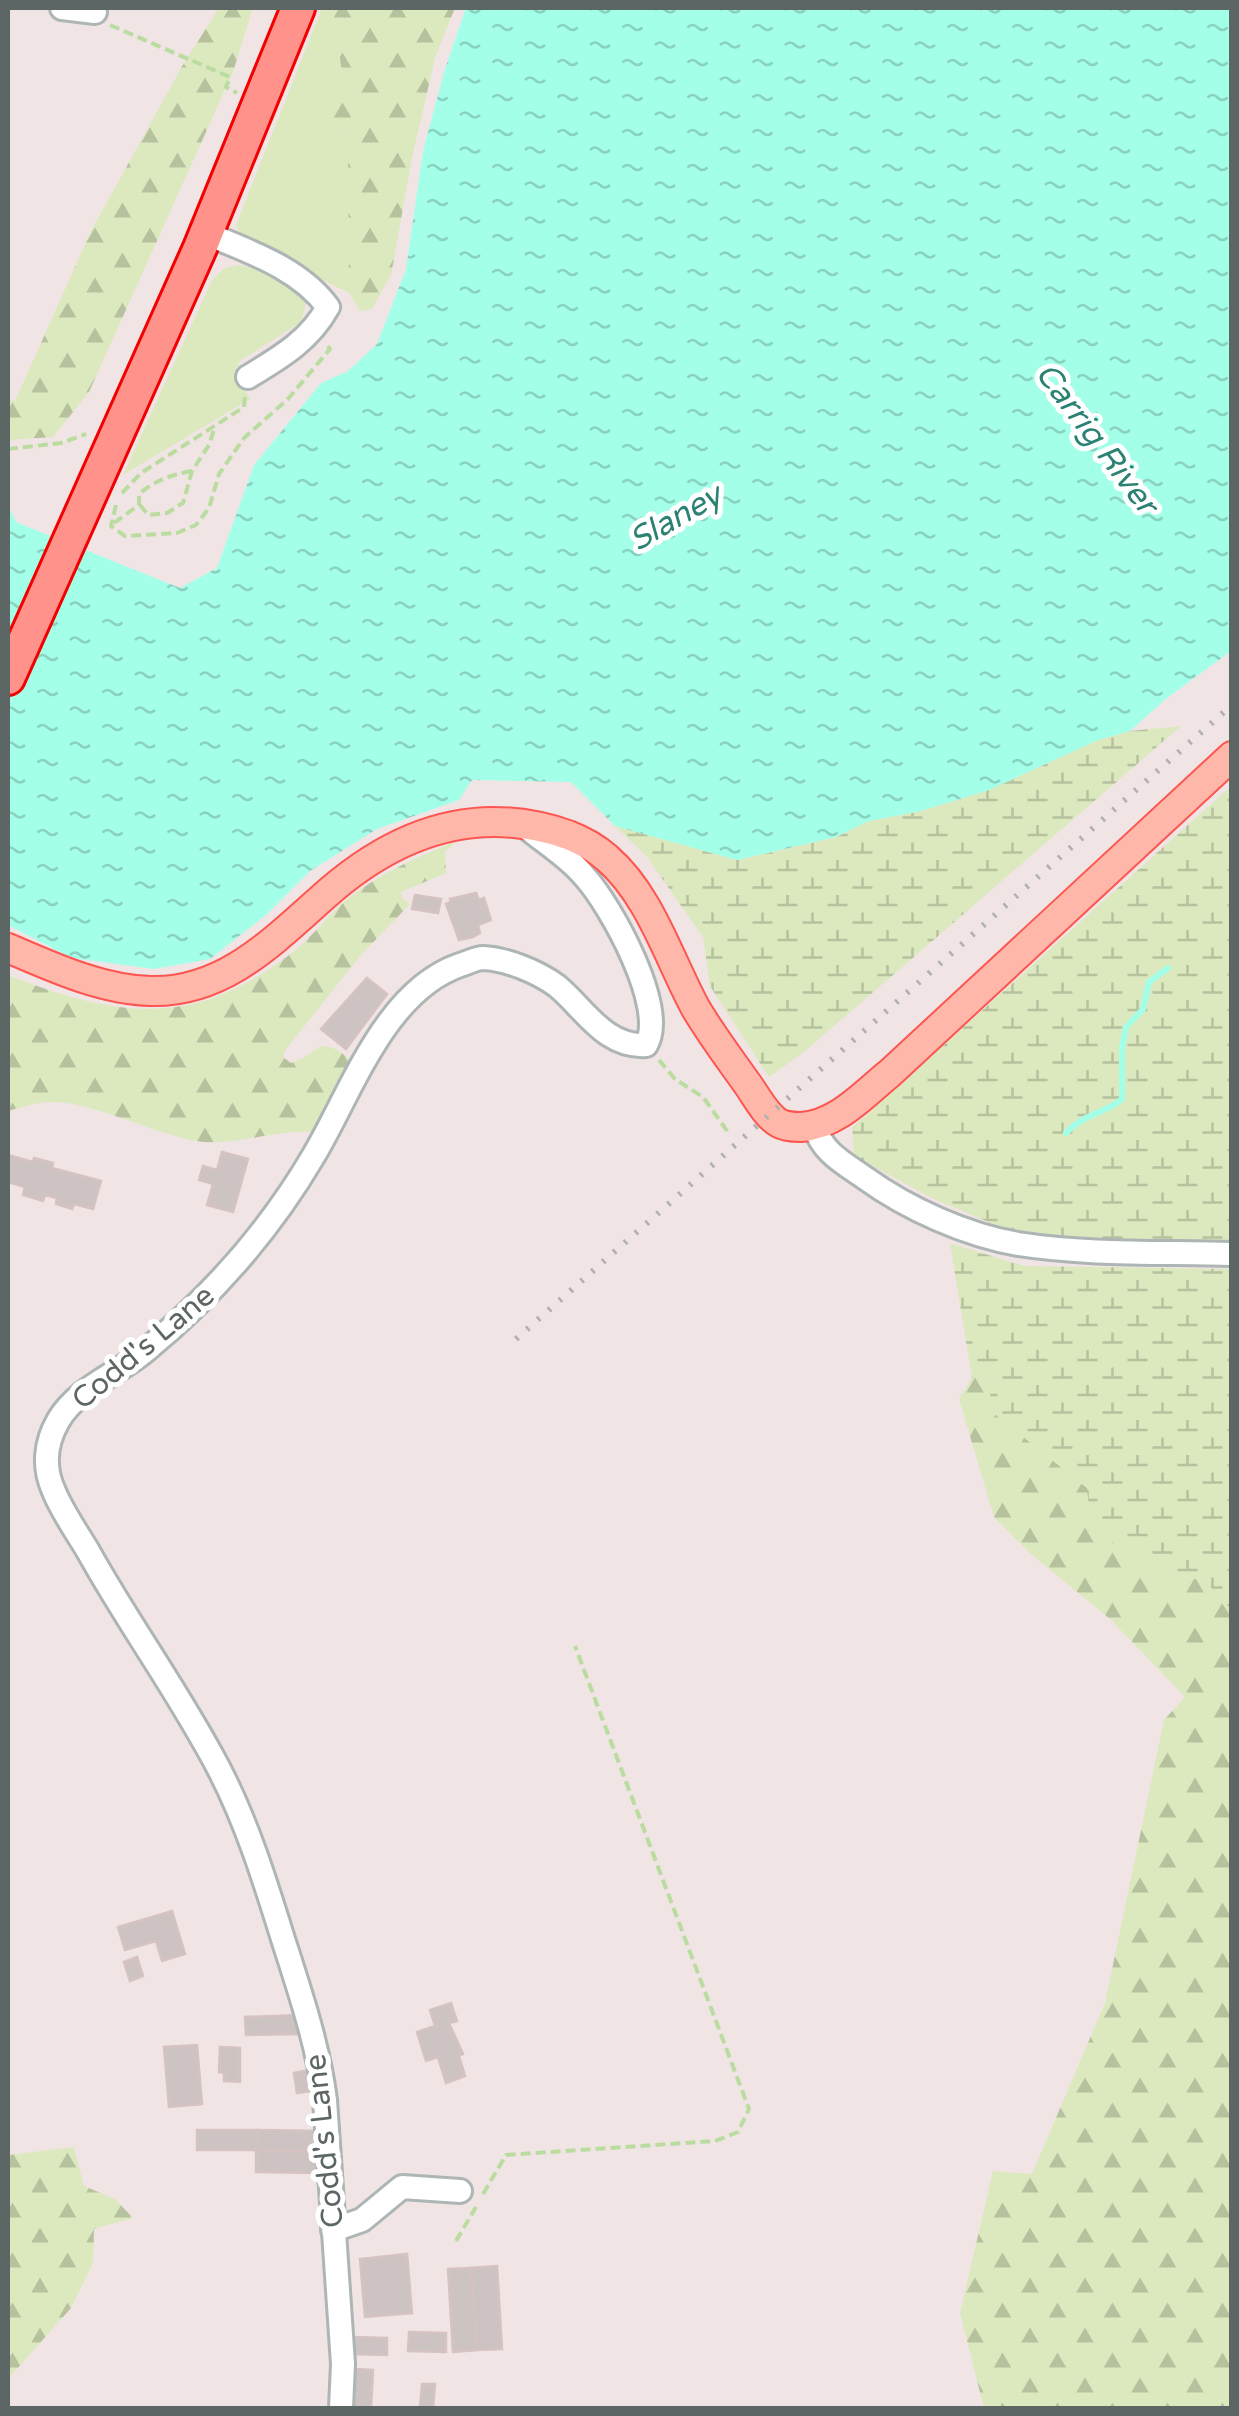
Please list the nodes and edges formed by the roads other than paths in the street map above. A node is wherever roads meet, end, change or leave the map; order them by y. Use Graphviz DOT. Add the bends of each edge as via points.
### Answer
graph roads {
  1 [pos="62,8"];
  2 [pos="298,8"];
  3 [pos="95,12"];
  4 [pos="205,234"];
  5 [pos="248,376"];
  6 [pos="8,678"];
  7 [pos="1232,756"];
  8 [pos="523,825"];
  9 [pos="8,948"];
  10 [pos="814,1125"];
  11 [pos="1232,1254"];
  12 [pos="460,2191"];
  13 [pos="333,2230"];
  14 [pos="341,2408"];
  1 -- 3 [label="street"];
  2 -- 4 [label="highway"];
  4 -- 5 [label="street" via="312,284 328,307 296,348"];
  4 -- 6 [label="highway"];
  7 -- 10 [label="main road" via="890,1073"];
  8 -- 9 [label="main road" via="468,821 400,845 366,863 239,968 193,986 152,991 104,985"];
  8 -- 10 [label="main road" via="569,836 608,858 641,902 698,1012 762,1104 778,1123"];
  8 -- 13 [label="street, Codd's Lane" via="582,873 623,934 651,1017 646,1045 598,1028 559,988 518,966 481,958 435,974 371,1050 294,1189 243,1259 59,1419 45,1454 52,1488 219,1768 254,1847 322,2074"];
  10 -- 11 [label="street" via="820,1144 874,1185 962,1227 1016,1243"];
  12 -- 13 [label="street" via="402,2188 362,2220"];
  13 -- 14 [label="street, Codd's Lane"];
}
